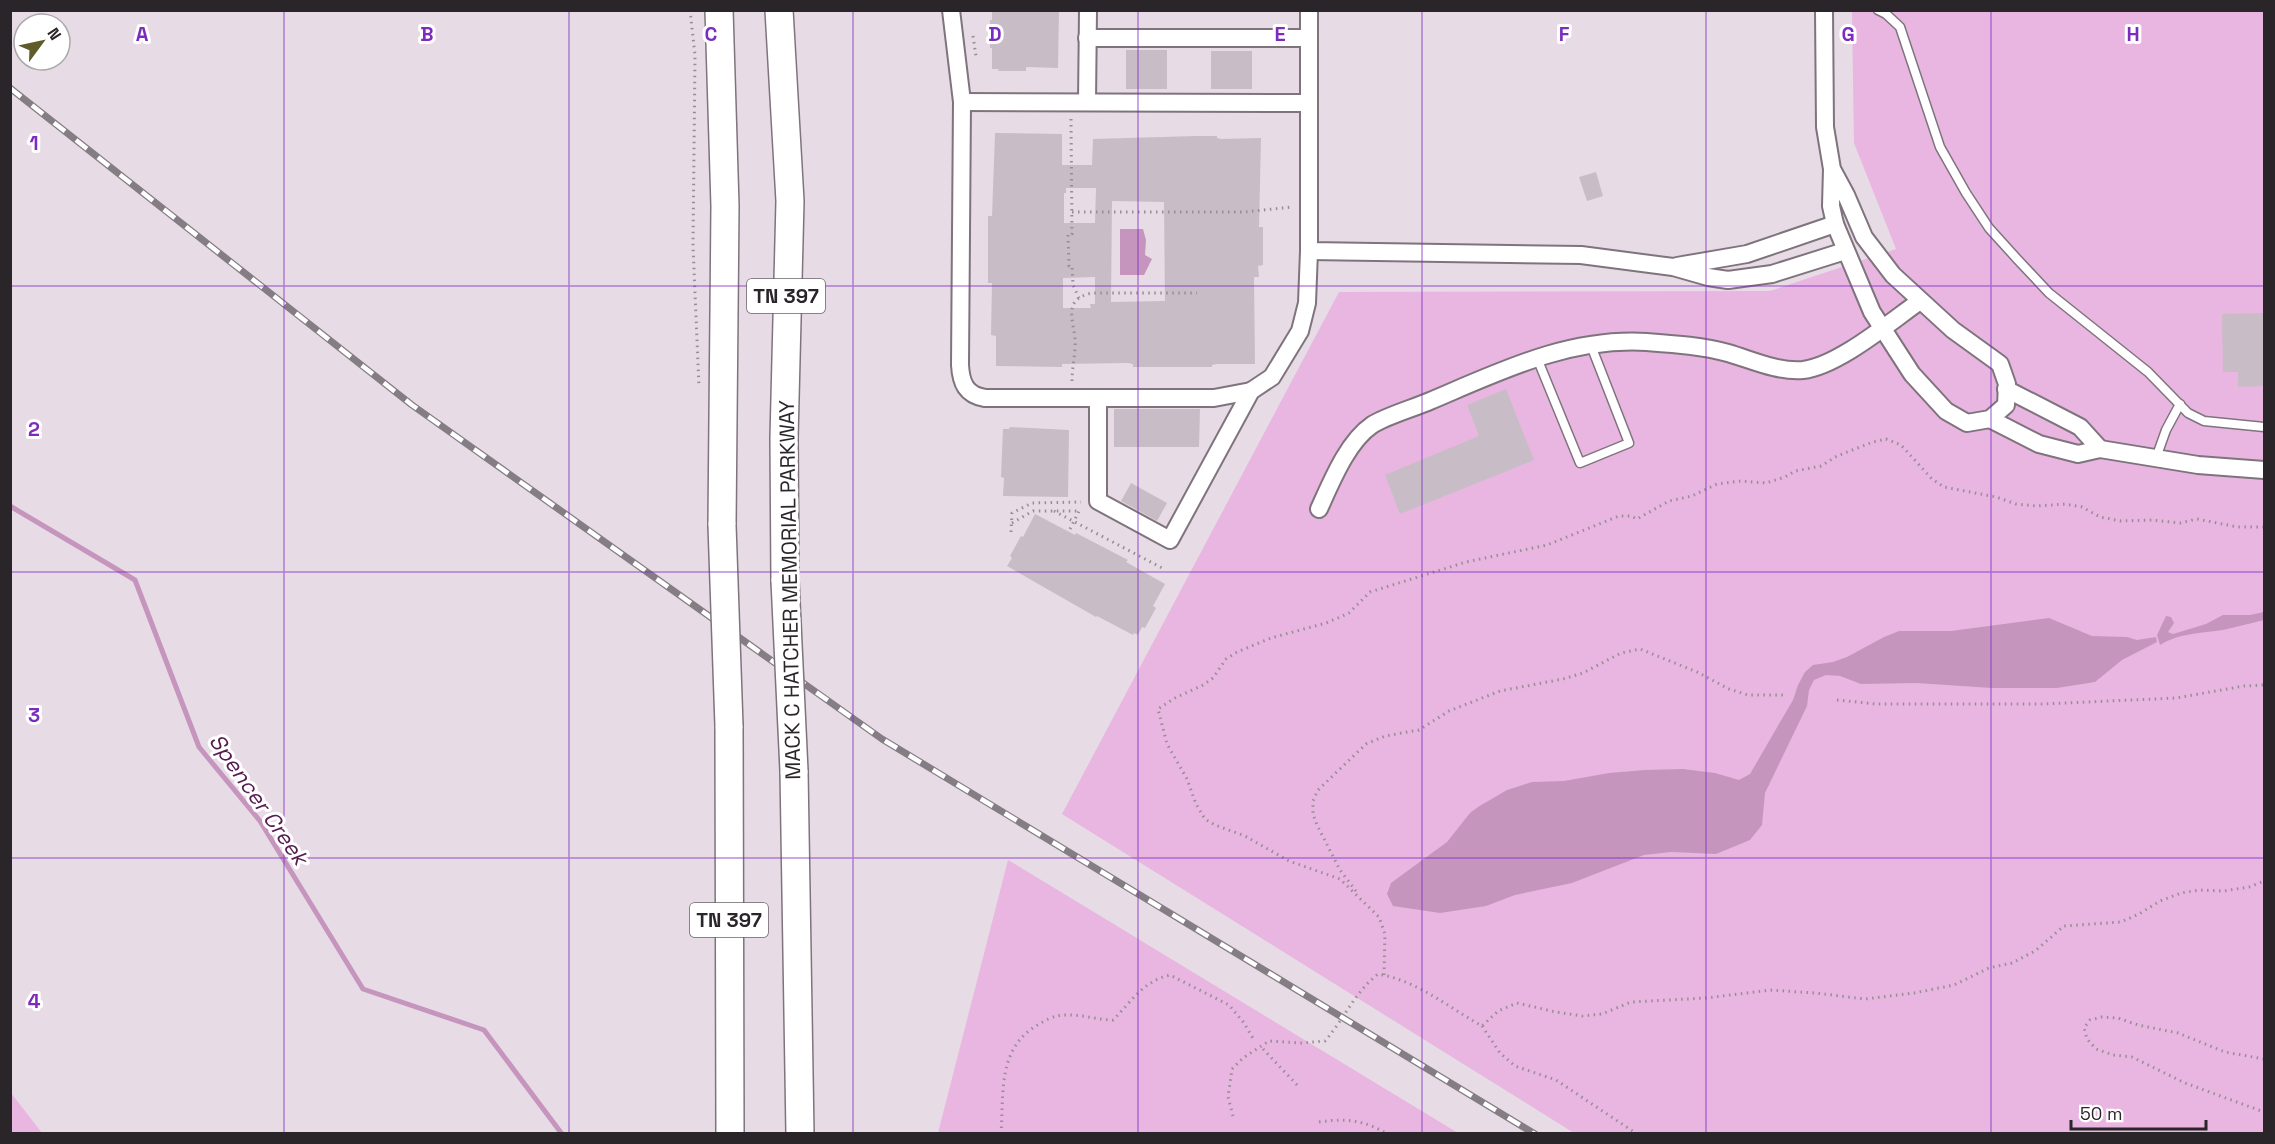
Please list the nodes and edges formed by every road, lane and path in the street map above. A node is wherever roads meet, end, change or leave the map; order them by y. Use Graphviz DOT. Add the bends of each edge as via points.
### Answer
graph roads {
  1 [pos="690,10"];
  2 [pos="719,10"];
  3 [pos="778,10"];
  4 [pos="951,10"];
  5 [pos="1088,10"];
  6 [pos="1309,10"];
  7 [pos="1824,10"];
  8 [pos="1878,10"];
  9 [pos="1088,38"];
  10 [pos="1309,38"];
  11 [pos="962,102"];
  12 [pos="1079,102"];
  13 [pos="1309,103"];
  14 [pos="1832,169"];
  15 [pos="1309,206"];
  16 [pos="1072,212"];
  17 [pos="1835,224"];
  18 [pos="1309,251"];
  19 [pos="1845,251"];
  20 [pos="1673,267"];
  21 [pos="1197,293"];
  22 [pos="1079,298"];
  23 [pos="1920,302"];
  24 [pos="1882,328"];
  25 [pos="1590,343"];
  26 [pos="1537,358"];
  27 [pos="699,389"];
  28 [pos="2006,389"];
  29 [pos="1251,391"];
  30 [pos="1072,398"];
  31 [pos="1098,398"];
  32 [pos="2180,404"];
  33 [pos="1990,419"];
  34 [pos="2265,427"];
  35 [pos="2100,449"];
  36 [pos="2156,458"];
  37 [pos="2265,470"];
  38 [pos="1319,509"];
  39 [pos="1080,510"];
  40 [pos="1054,511"];
  41 [pos="1073,521"];
  42 [pos="1012,523"];
  43 [pos="2265,527"];
  44 [pos="1070,529"];
  45 [pos="1011,532"];
  46 [pos="1164,569"];
  47 [pos="2265,685"];
  48 [pos="1785,695"];
  49 [pos="1837,700"];
  50 [pos="2265,881"];
  51 [pos="1362,898"];
  52 [pos="1384,975"];
  53 [pos="1482,1026"];
  54 [pos="1254,1040"];
  55 [pos="1263,1049"];
  56 [pos="2265,1059"];
  57 [pos="1299,1087"];
  58 [pos="2265,1112"];
  59 [pos="1233,1116"];
  60 [pos="1319,1122"];
  61 [pos="730,1124"];
  62 [pos="800,1134"];
  63 [pos="1001,1134"];
  64 [pos="1388,1134"];
  65 [pos="1637,1134"];
  1 -- 27 [label="path" via="695,55 693,246"];
  2 -- 61 [label="highway, TN 397, bridge" via="725,206 722,525 729,726"];
  3 -- 62 [label="highway, MACK C HATCHER MEMORIAL PARKWAY / TN 397, bridge" via="790,201 785,581 794,771"];
  4 -- 11 [label="street"];
  5 -- 9 [label="street"];
  6 -- 10 [label="street"];
  7 -- 14 [label="street" via="1826,127"];
  8 -- 32 [label="lane" via="1900,27 1940,147 1989,228 2049,292 2148,372"];
  9 -- 10 [label="street"];
  9 -- 12 [label="street"];
  10 -- 13 [label="street"];
  11 -- 12 [label="street"];
  11 -- 30 [label="street" via="963,384 980,398"];
  12 -- 13 [label="street"];
  12 -- 16 [label="path"];
  13 -- 15 [label="street"];
  14 -- 17 [label="street" via="1831,206"];
  14 -- 23 [label="street" via="1864,237"];
  15 -- 16 [label="path" via="1244,212"];
  15 -- 18 [label="street"];
  16 -- 22 [label="path" via="1068,266 1072,266 1073,285"];
  17 -- 19 [label="street"];
  17 -- 20 [label="street" via="1747,254"];
  18 -- 20 [label="street" via="1559,254"];
  18 -- 29 [label="street" via="1300,331 1272,377"];
  19 -- 20 [label="street" via="1750,279 1708,278"];
  19 -- 24 [label="street"];
  21 -- 22 [label="path" via="1092,293"];
  22 -- 30 [label="path" via="1073,304 1072,314"];
  23 -- 24 [label="street"];
  23 -- 28 [label="street" via="2000,364"];
  24 -- 25 [label="street" via="1826,364 1803,370 1686,346"];
  24 -- 33 [label="street" via="1912,374 1946,411 1967,423"];
  25 -- 26 [label="street"];
  25 -- 26 [label="lane" via="1629,443 1580,463"];
  26 -- 38 [label="street" via="1372,426 1345,455"];
  28 -- 33 [label="street" via="2006,405"];
  28 -- 35 [label="street" via="2079,427"];
  29 -- 31 [label="street" via="1215,398"];
  29 -- 31 [label="street" via="1170,540 1098,501"];
  30 -- 31 [label="street"];
  32 -- 34 [label="lane" via="2204,421"];
  32 -- 36 [label="lane"];
  33 -- 35 [label="street" via="2039,444 2078,454"];
  35 -- 36 [label="street"];
  36 -- 37 [label="street"];
  39 -- 40 [label="path"];
  39 -- 41 [label="path"];
  39 -- 42 [label="path" via="1084,502 1032,503 1012,513"];
  40 -- 41 [label="path"];
  40 -- 42 [label="path" via="1033,511"];
  41 -- 44 [label="path"];
  41 -- 46 [label="path"];
  42 -- 45 [label="path"];
  43 -- 51 [label="path" via="2238,527 2197,519 2180,523 2121,521 2065,504 2016,504 1944,487 1901,445 1886,439 1766,483 1717,484 1669,501 1637,519 1619,516 1547,545 1466,562 1370,591 1349,613 1238,652 1226,659 1213,678 1158,710 1167,744 1205,819 1289,861 1340,879"];
  47 -- 49 [label="path" via="2176,698 2043,704 1876,704"];
  48 -- 51 [label="path" via="1748,695 1640,650 1621,653 1563,679 1500,691 1449,711 1419,730 1366,744 1318,790 1312,814 1340,870"];
  50 -- 53 [label="path" via="2223,891 2181,893 2121,922 2064,926 2036,951 2012,963 1989,968 1954,985 1890,997 1865,999 1770,990 1631,1002 1602,1014 1582,1016 1517,1003 1498,1011"];
  51 -- 52 [label="path" via="1379,917 1385,934"];
  52 -- 53 [label="path" via="1433,994"];
  52 -- 59 [label="path" via="1378,974 1357,993 1341,1023 1325,1041 1269,1041 1243,1058 1232,1069 1228,1097"];
  53 -- 65 [label="path" via="1500,1053 1515,1066 1557,1080"];
  54 -- 63 [label="path" via="1229,1005 1170,975 1154,979 1113,1020 1055,1016 1028,1029 1010,1052 1004,1074"];
  55 -- 57 [label="path"];
  56 -- 58 [label="path" via="2224,1052 2178,1033 2118,1018 2090,1020 2084,1028 2096,1049 2132,1057 2185,1083"];
  60 -- 64 [label="path" via="1354,1120"];
}
